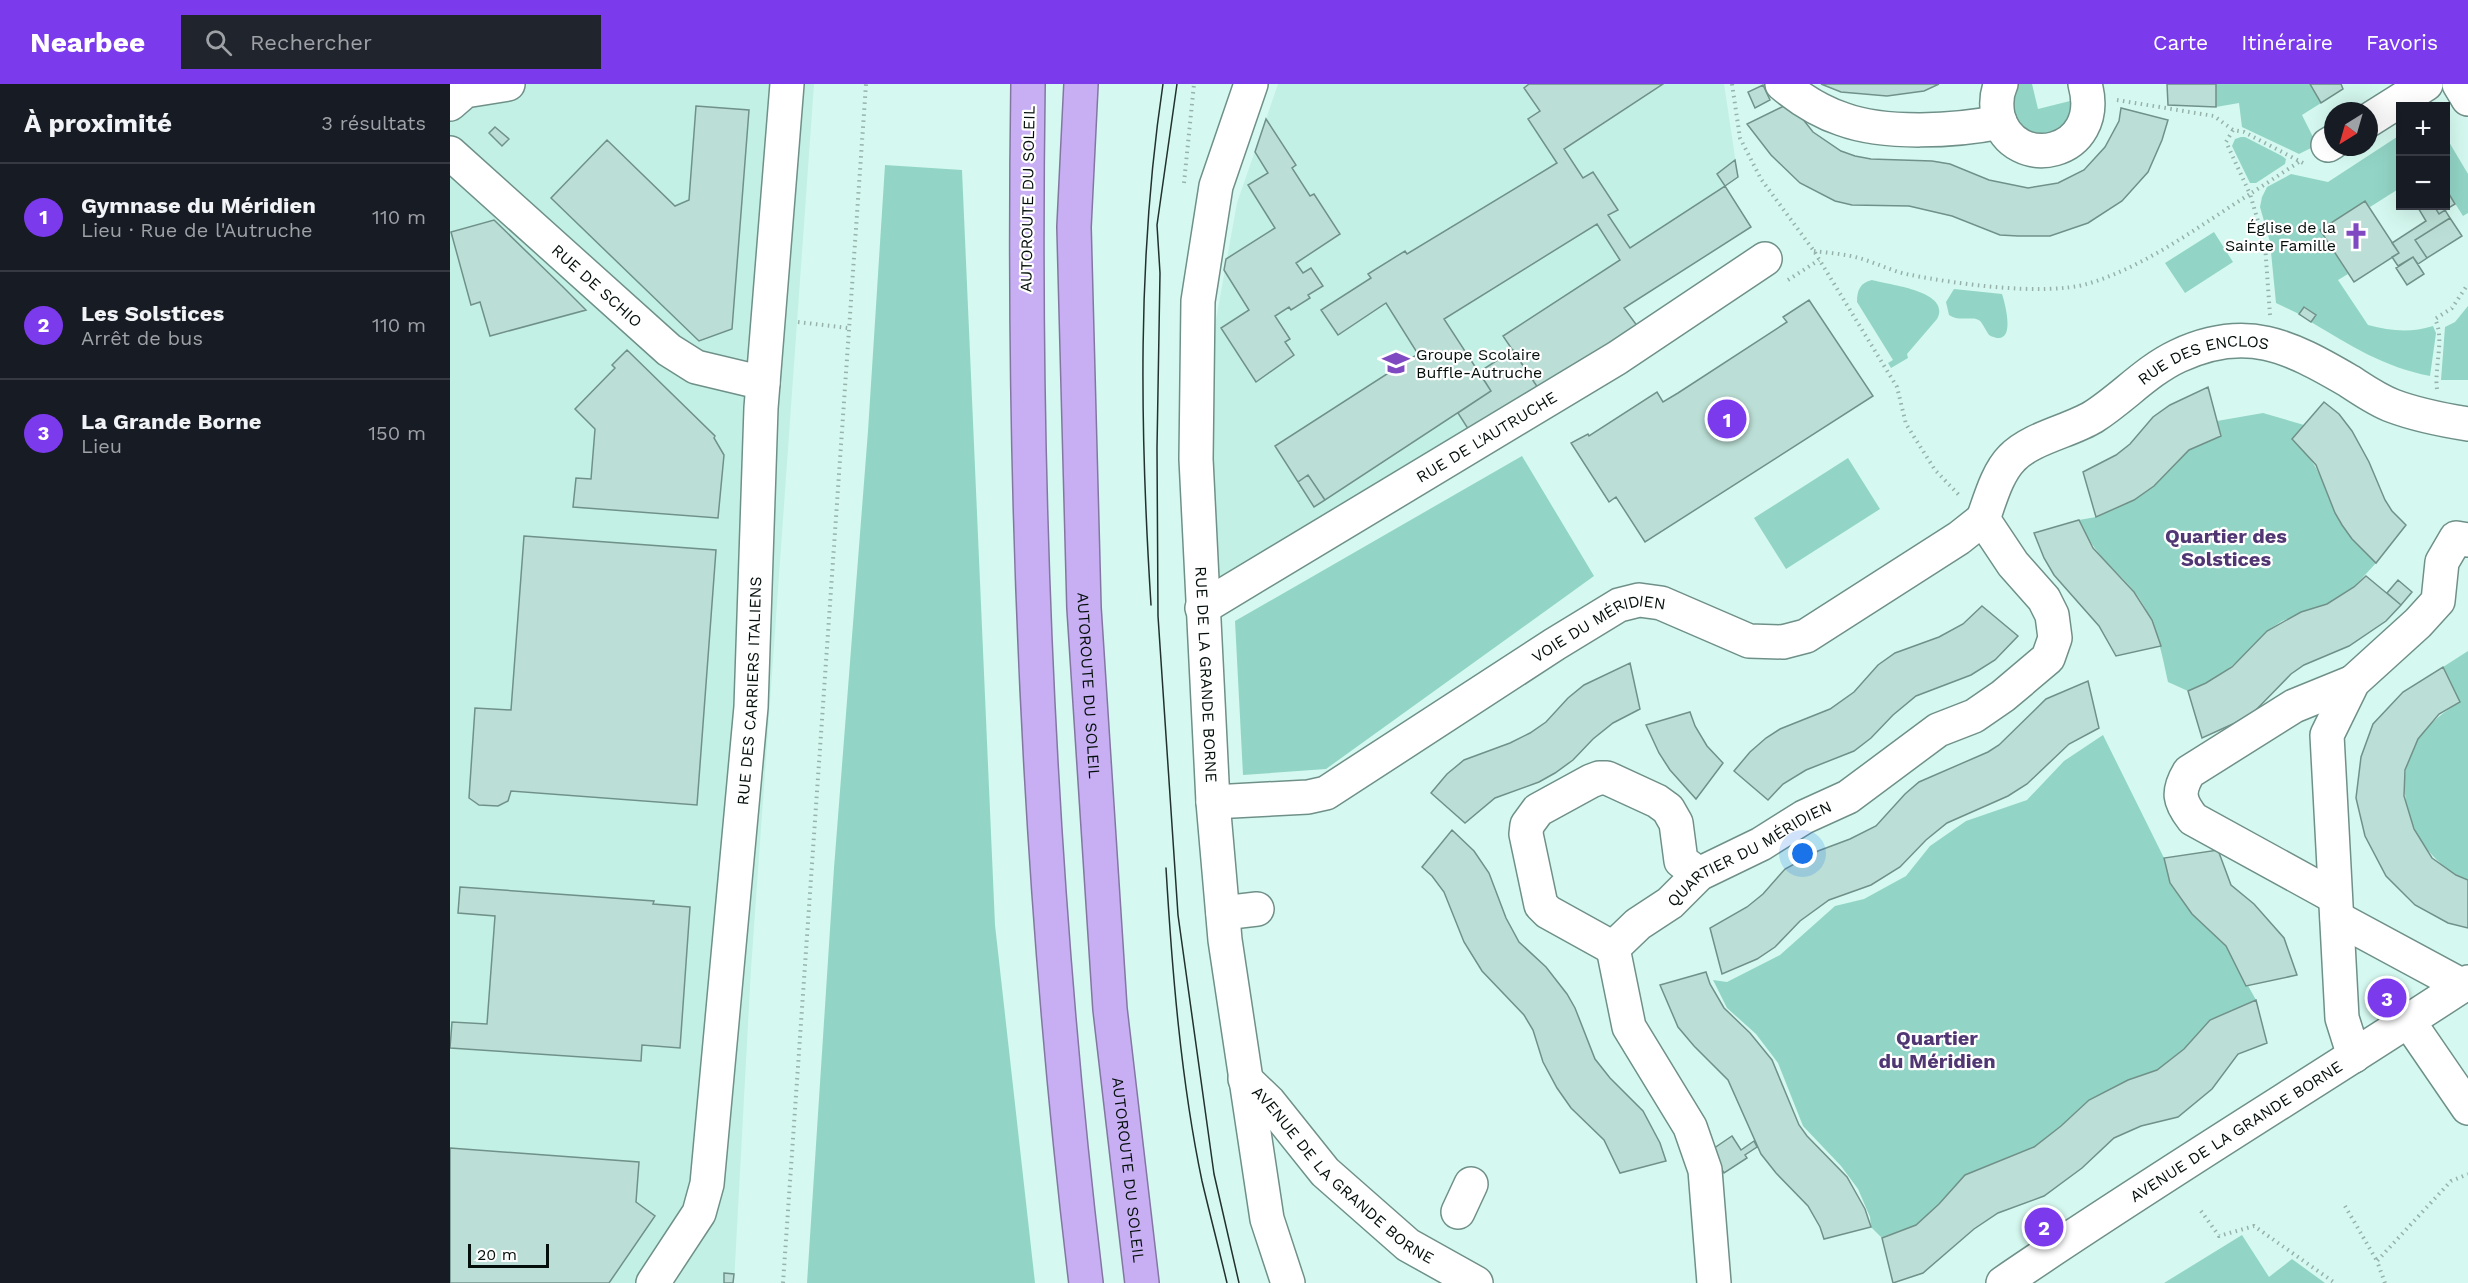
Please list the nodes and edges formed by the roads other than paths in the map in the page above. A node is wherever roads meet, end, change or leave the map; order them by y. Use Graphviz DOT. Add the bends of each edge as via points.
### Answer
graph roads {
  1 [pos="508,84"];
  2 [pos="787,84"];
  3 [pos="1028,84"];
  4 [pos="1081,84"];
  5 [pos="1251,84"];
  6 [pos="1782,84"];
  7 [pos="2001,84"];
  8 [pos="2426,84"];
  9 [pos="2459,84"];
  10 [pos="2087,91"];
  11 [pos="2468,99"];
  12 [pos="450,104"];
  13 [pos="2378,114"];
  14 [pos="2000,122"];
  15 [pos="450,153"];
  16 [pos="1765,260"];
  17 [pos="763,383"];
  18 [pos="2455,422"];
  19 [pos="1983,519"];
  20 [pos="2468,540"];
  21 [pos="1202,608"];
  22 [pos="2353,682"];
  23 [pos="1213,802"];
  24 [pos="1699,874"];
  25 [pos="2336,907"];
  26 [pos="1257,909"];
  27 [pos="1223,913"];
  28 [pos="1613,948"];
  29 [pos="2465,984"];
  30 [pos="2409,1022"];
  31 [pos="2354,1056"];
  32 [pos="1245,1079"];
  33 [pos="2468,1108"];
  34 [pos="1285,1274"];
  35 [pos="653,1283"];
  36 [pos="1086,1283"];
  37 [pos="1142,1283"];
  38 [pos="1476,1283"];
  39 [pos="1714,1283"];
  40 [pos="2004,1283"];
  1 -- 12 [label="street" via="465,91"];
  2 -- 17 [label="street, RUE DES CARRIERS ITALIENS"];
  3 -- 36 [label="highway, AUTOROUTE DU SOLEIL" via="1026,381 1037,731 1057,1007"];
  4 -- 37 [label="highway, AUTOROUTE DU SOLEIL" via="1074,227 1085,632 1110,1009"];
  5 -- 21 [label="street, RUE DE LA GRANDE BORNE" via="1216,186 1198,301 1196,459"];
  6 -- 14 [label="street" via="1824,111 1857,124 1958,129"];
  7 -- 14 [label="street" via="1996,107"];
  8 -- 13 [label="street"];
  9 -- 11 [label="street"];
  10 -- 14 [label="street" via="2088,114 2083,127 2062,147 2033,150 2008,135"];
  15 -- 17 [label="street, RUE DE SCHIO" via="669,350 696,367"];
  16 -- 21 [label="street, RUE DE L'AUTRUCHE" via="1617,358"];
  17 -- 35 [label="street, RUE DES CARRIERS ITALIENS" via="751,707 707,1184 699,1213"];
  18 -- 19 [label="street, RUE DES ENCLOS" via="2391,406 2304,356 2270,343 2228,340 2178,356 2138,380 2094,416 2011,458"];
  19 -- 23 [label="street, VOIE DU MÉRIDIEN" via="1806,636 1783,642 1749,640 1661,603 1639,600 1619,605 1326,793"];
  19 -- 24 [label="street, QUARTIER DU MÉRIDIEN" via="2052,615 2055,638 2048,658 2003,696 1974,716 1938,730 1848,797"];
  20 -- 22 [label="street" via="2456,538 2442,562 2438,601"];
  21 -- 23 [label="street, RUE DE LA GRANDE BORNE"];
  22 -- 25 [label="street" via="2326,735"];
  22 -- 25 [label="street" via="2294,706 2189,772 2181,785 2182,805 2193,819"];
  23 -- 27 [label="street, RUE DE LA GRANDE BORNE"];
  24 -- 28 [label="street, QUARTIER DU MÉRIDIEN" via="1670,903 1638,924"];
  24 -- 28 [label="street" via="1681,861 1676,823 1668,809 1616,782 1599,778 1538,810 1527,825 1526,834 1541,905"];
  25 -- 29 [label="street"];
  25 -- 31 [label="street" via="2342,1018"];
  26 -- 27 [label="street"];
  27 -- 32 [label="street, RUE DE LA GRANDE BORNE"];
  28 -- 39 [label="street" via="1629,1027 1690,1127 1705,1170"];
  29 -- 30 [label="street, AVENUE DE LA GRANDE BORNE"];
  30 -- 31 [label="street, AVENUE DE LA GRANDE BORNE"];
  30 -- 33 [label="street"];
  31 -- 40 [label="street, AVENUE DE LA GRANDE BORNE"];
  32 -- 34 [label="street, RUE DE LA GRANDE BORNE" via="1267,1219"];
  32 -- 38 [label="street, AVENUE DE LA GRANDE BORNE" via="1269,1102 1325,1172 1408,1245"];
}
